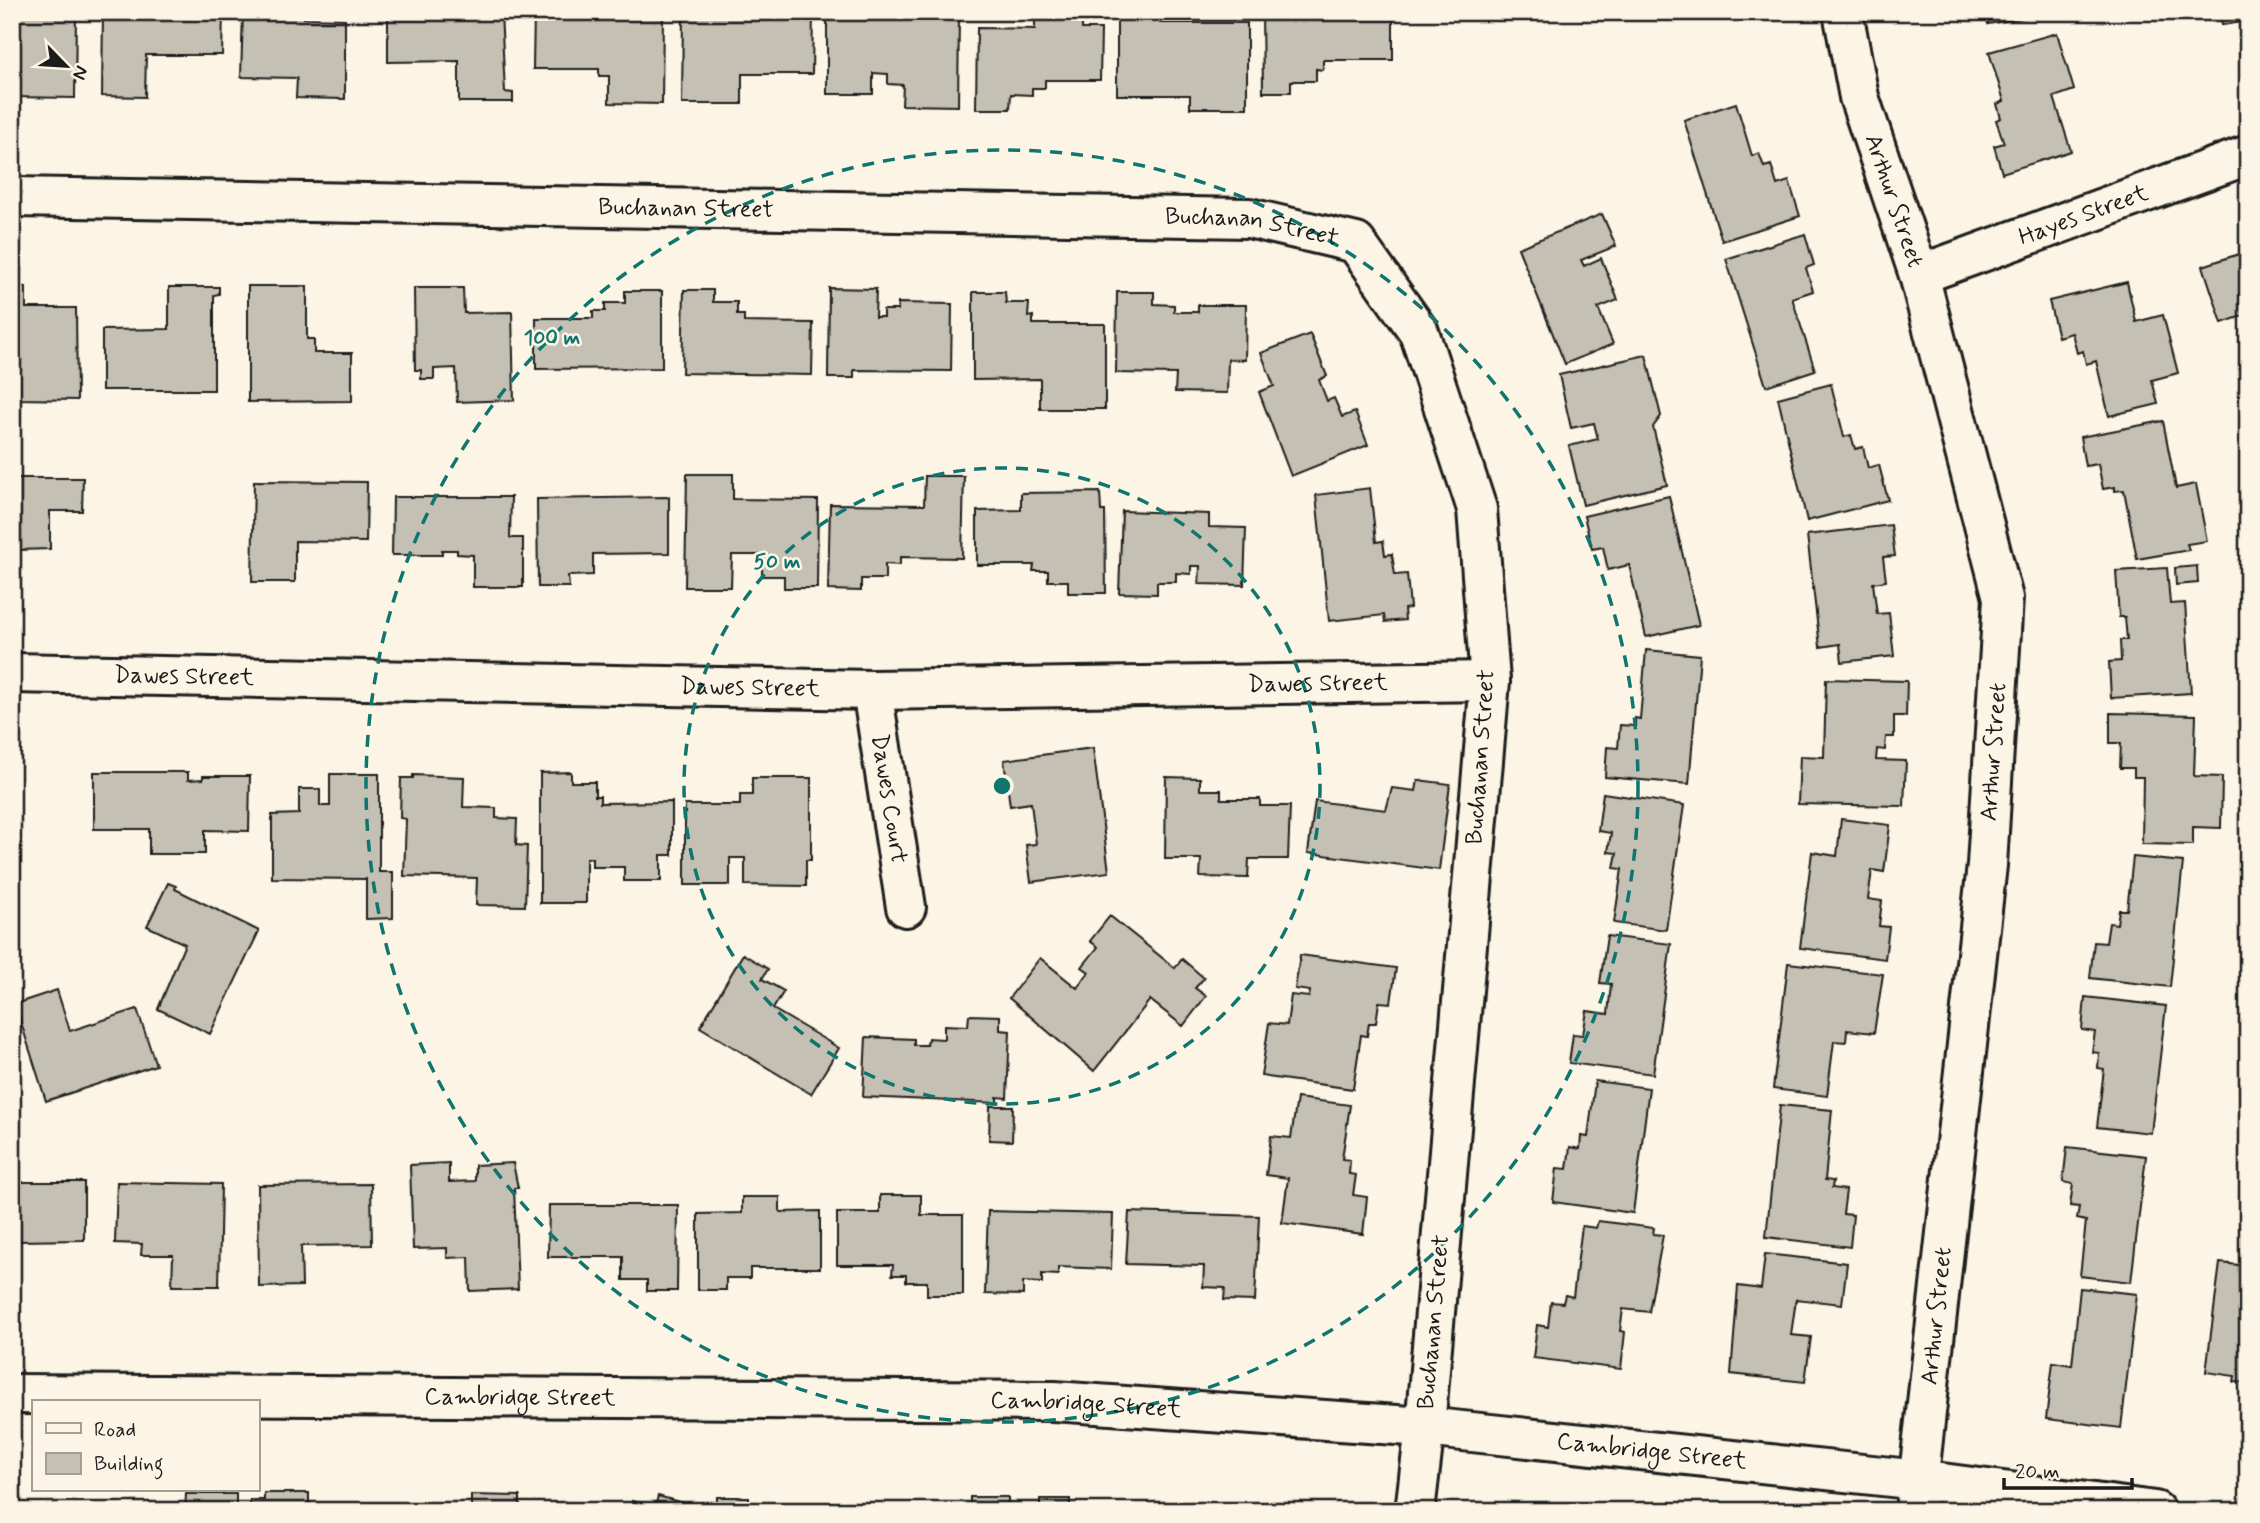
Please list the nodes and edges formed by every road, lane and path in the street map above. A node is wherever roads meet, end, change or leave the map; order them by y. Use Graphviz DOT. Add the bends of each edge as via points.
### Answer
graph roads {
  1 [pos="1843,12"];
  2 [pos="2248,155"];
  3 [pos="12,197"];
  4 [pos="1919,275"];
  5 [pos="12,673"];
  6 [pos="1490,681"];
  7 [pos="873,690"];
  8 [pos="906,907"];
  9 [pos="12,1394"];
  10 [pos="1425,1427"];
  11 [pos="1917,1495"];
  12 [pos="1415,1511"];
  13 [pos="2155,1511"];
  1 -- 4 [label="street, Arthur Street" via="1859,96"];
  2 -- 4 [label="street, Hayes Street"];
  3 -- 6 [label="street, Buchanan Street" via="1249,218 1356,243 1419,332 1477,509"];
  4 -- 11 [label="street, Arthur Street" via="2004,598 1987,864"];
  5 -- 7 [label="street, Dawes Street"];
  6 -- 7 [label="street, Dawes Street"];
  6 -- 10 [label="street, Buchanan Street"];
  7 -- 8 [label="street, Dawes Court"];
  9 -- 10 [label="street, Cambridge Street" via="1054,1401"];
  10 -- 11 [label="street, Cambridge Street"];
  10 -- 12 [label="street, Buchanan Street"];
  11 -- 13 [label="street, Cambridge Street"];
}
